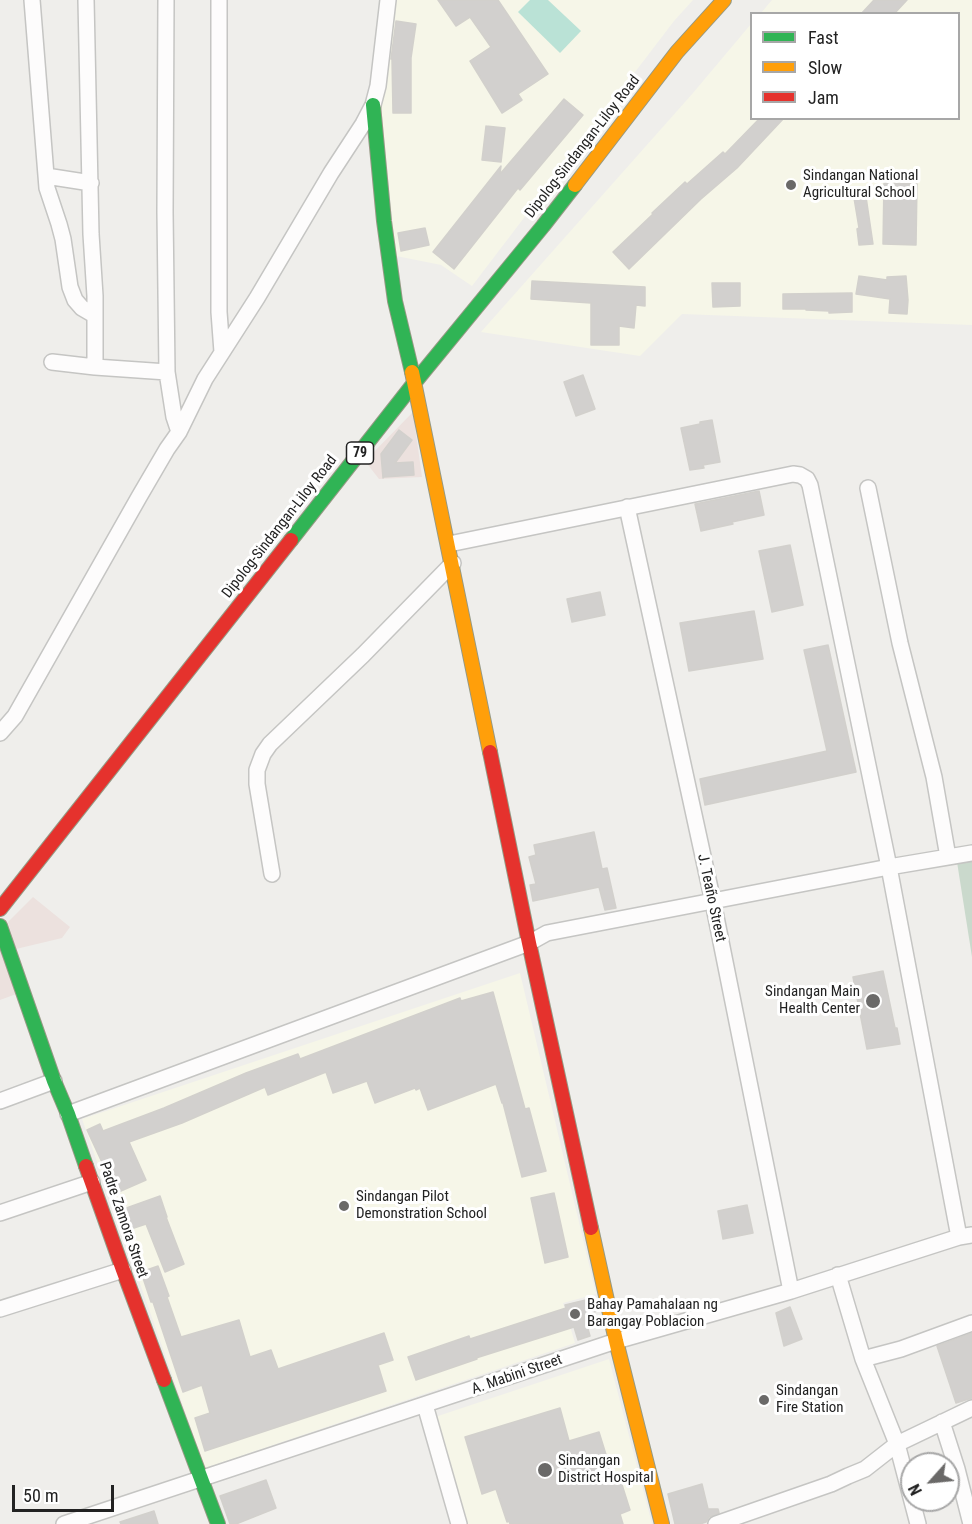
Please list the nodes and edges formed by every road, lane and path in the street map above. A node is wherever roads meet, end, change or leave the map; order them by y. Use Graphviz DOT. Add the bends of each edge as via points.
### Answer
graph roads {
  1 [pos="32,0"];
  2 [pos="86,0"];
  3 [pos="166,0"];
  4 [pos="219,0"];
  5 [pos="387,0"];
  6 [pos="724,0"];
  7 [pos="373,105"];
  8 [pos="46,176"];
  9 [pos="91,183"];
  10 [pos="94,315"];
  11 [pos="222,352"];
  12 [pos="51,362"];
  13 [pos="96,367"];
  14 [pos="167,372"];
  15 [pos="415,382"];
  16 [pos="179,432"];
  17 [pos="868,488"];
  18 [pos="627,507"];
  19 [pos="449,544"];
  20 [pos="453,563"];
  21 [pos="0,733"];
  22 [pos="972,853"];
  23 [pos="948,857"];
  24 [pos="889,867"];
  25 [pos="272,874"];
  26 [pos="713,902"];
  27 [pos="0,909"];
  28 [pos="0,926"];
  29 [pos="529,943"];
  30 [pos="54,1081"];
  31 [pos="0,1101"];
  32 [pos="68,1114"];
  33 [pos="92,1182"];
  34 [pos="0,1213"];
  35 [pos="965,1236"];
  36 [pos="123,1270"];
  37 [pos="838,1275"];
  38 [pos="791,1291"];
  39 [pos="0,1309"];
  40 [pos="972,1323"];
  41 [pos="616,1341"];
  42 [pos="863,1359"];
  43 [pos="425,1406"];
  44 [pos="972,1408"];
  45 [pos="942,1422"];
  46 [pos="897,1444"];
  47 [pos="202,1479"];
  48 [pos="64,1524"];
  49 [pos="218,1524"];
  50 [pos="459,1524"];
  51 [pos="662,1524"];
  52 [pos="716,1524"];
  53 [pos="918,1524"];
  54 [pos="971,1524"];
  1 -- 8 [label="street"];
  2 -- 9 [label="street"];
  3 -- 14 [label="street"];
  4 -- 11 [label="street"];
  5 -- 7 [label="street"];
  6 -- 15 [label="main road, Dipolog-Sindangan-Liloy Road / 79" via="677,52 543,226"];
  7 -- 11 [label="street"];
  7 -- 15 [label="main road" via="391,280"];
  8 -- 9 [label="street"];
  8 -- 10 [label="street" via="63,239 70,287 75,300"];
  9 -- 10 [label="street"];
  10 -- 13 [label="street"];
  11 -- 16 [label="street"];
  12 -- 13 [label="street"];
  13 -- 14 [label="street"];
  14 -- 16 [label="street"];
  15 -- 19 [label="main road"];
  15 -- 27 [label="main road, Dipolog-Sindangan-Liloy Road / 79"];
  16 -- 21 [label="street" via="15,716"];
  17 -- 23 [label="street" via="900,643 934,777"];
  18 -- 19 [label="street"];
  18 -- 24 [label="street" via="793,474 807,479"];
  18 -- 26 [label="street, J. Teaño Street"];
  19 -- 20 [label="main road"];
  20 -- 25 [label="street" via="263,754 257,784"];
  20 -- 29 [label="main road"];
  22 -- 23 [label="street"];
  23 -- 24 [label="street"];
  24 -- 26 [label="street"];
  24 -- 35 [label="street"];
  26 -- 29 [label="street" via="547,933"];
  26 -- 38 [label="street, J. Teaño Street"];
  28 -- 30 [label="main road, Padre Zamora Street"];
  29 -- 32 [label="street"];
  29 -- 41 [label="main road"];
  30 -- 31 [label="street"];
  30 -- 32 [label="main road, Padre Zamora Street"];
  32 -- 33 [label="main road, Padre Zamora Street"];
  33 -- 34 [label="street"];
  33 -- 36 [label="main road, Padre Zamora Street"];
  35 -- 37 [label="street, A. Mabini Street"];
  36 -- 39 [label="street"];
  36 -- 47 [label="main road, Padre Zamora Street"];
  37 -- 38 [label="street, A. Mabini Street"];
  37 -- 42 [label="street"];
  38 -- 41 [label="street, A. Mabini Street"];
  40 -- 42 [label="street"];
  41 -- 43 [label="street, A. Mabini Street"];
  41 -- 51 [label="main road"];
  42 -- 46 [label="street"];
  43 -- 47 [label="street, A. Mabini Street"];
  43 -- 50 [label="street"];
  44 -- 45 [label="street"];
  45 -- 46 [label="street"];
  45 -- 54 [label="street"];
  46 -- 52 [label="street" via="865,1469"];
  46 -- 53 [label="street"];
  47 -- 48 [label="street, A. Mabini Street"];
  47 -- 49 [label="main road, Padre Zamora Street"];
}
